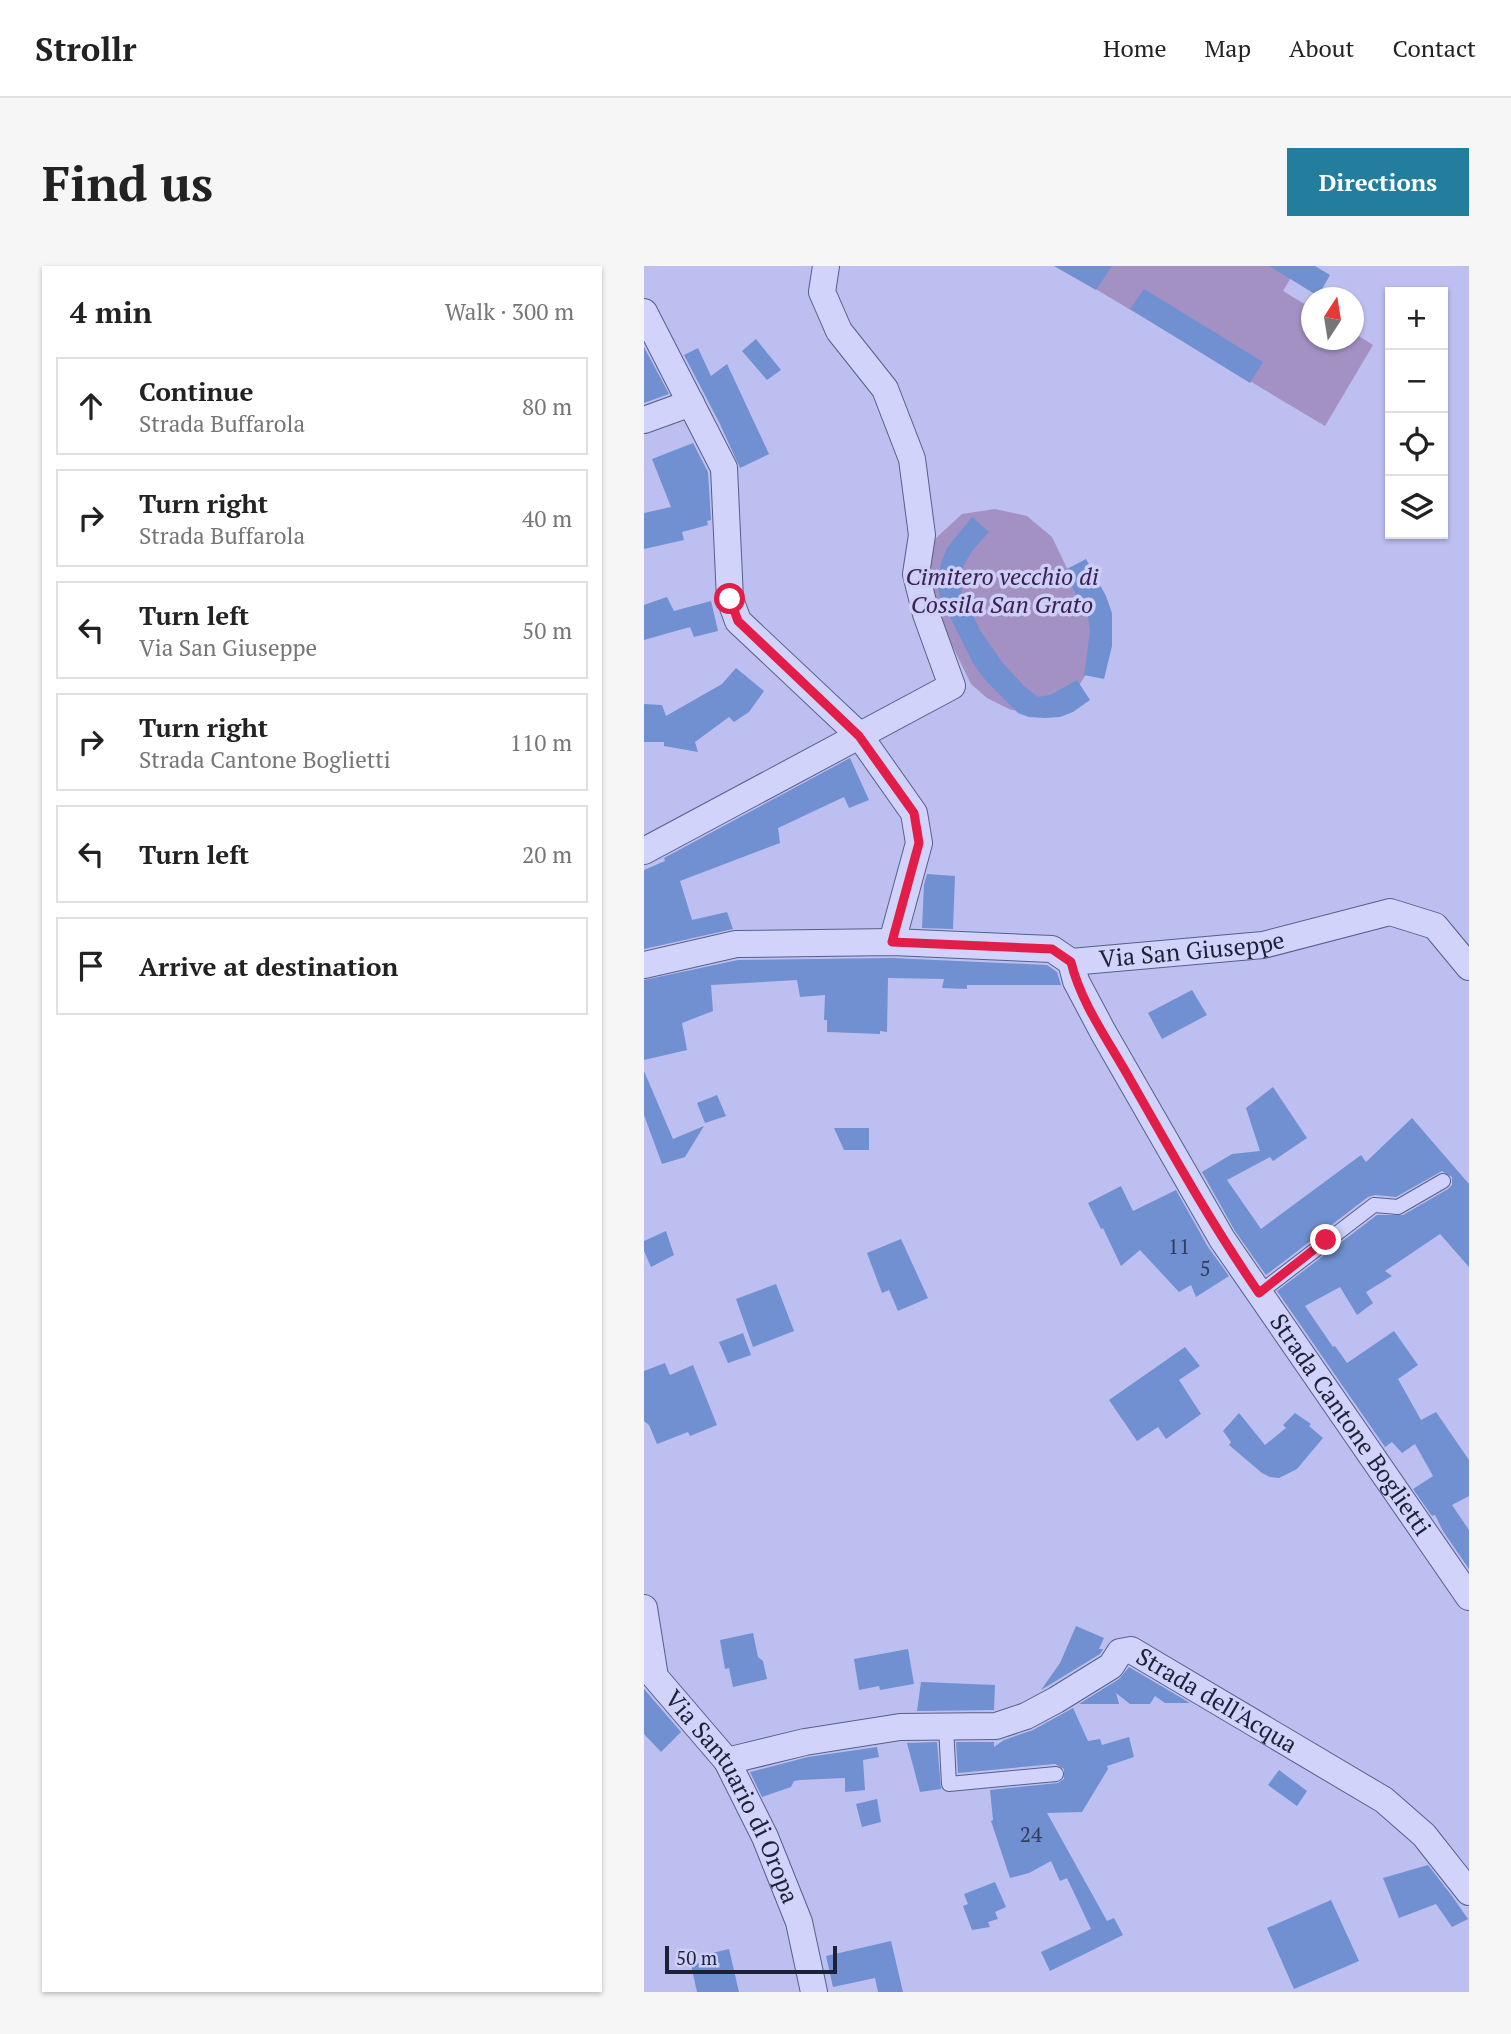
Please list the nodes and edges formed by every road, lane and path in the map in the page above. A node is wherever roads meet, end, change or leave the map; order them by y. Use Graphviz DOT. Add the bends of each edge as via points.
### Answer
graph roads {
  1 [pos="826,266"];
  2 [pos="644,312"];
  3 [pos="691,403"];
  4 [pos="644,420"];
  5 [pos="859,736"];
  6 [pos="644,851"];
  7 [pos="892,942"];
  8 [pos="1071,962"];
  9 [pos="644,965"];
  10 [pos="1469,967"];
  11 [pos="1443,1181"];
  12 [pos="1259,1293"];
  13 [pos="1469,1597"];
  14 [pos="644,1608"];
  15 [pos="649,1675"];
  16 [pos="946,1727"];
  17 [pos="727,1761"];
  18 [pos="1056,1774"];
  19 [pos="1469,1892"];
  20 [pos="814,1992"];
  1 -- 5 [label="street" via="822,292 839,331 885,389 912,459 922,535 916,574 953,686"];
  2 -- 3 [label="street"];
  3 -- 4 [label="street"];
  3 -- 5 [label="street" via="724,468 730,599 738,621"];
  5 -- 6 [label="street"];
  5 -- 7 [label="street" via="914,813 919,843"];
  7 -- 8 [label="street, Via San Giuseppe" via="1052,949"];
  7 -- 9 [label="street, Via San Giuseppe" via="736,944"];
  8 -- 10 [label="street, Via San Giuseppe" via="1263,945 1390,912 1435,926"];
  8 -- 12 [label="street, Strada Cantone Boglietti" via="1103,1032 1222,1240"];
  11 -- 12 [label="lane" via="1398,1207 1374,1205"];
  12 -- 13 [label="street, Strada Cantone Boglietti"];
  14 -- 15 [label="street, Via Santuario di Oropa"];
  15 -- 17 [label="street, Via Santuario di Oropa"];
  16 -- 17 [label="street, Strada dell'Acqua" via="900,1727 805,1742"];
  16 -- 18 [label="lane" via="949,1784"];
  16 -- 19 [label="street, Strada dell'Acqua" via="996,1726 1026,1716 1111,1666 1120,1652 1131,1650 1384,1800 1424,1835"];
  17 -- 20 [label="street, Via Santuario di Oropa" via="765,1837 799,1922"];
}
